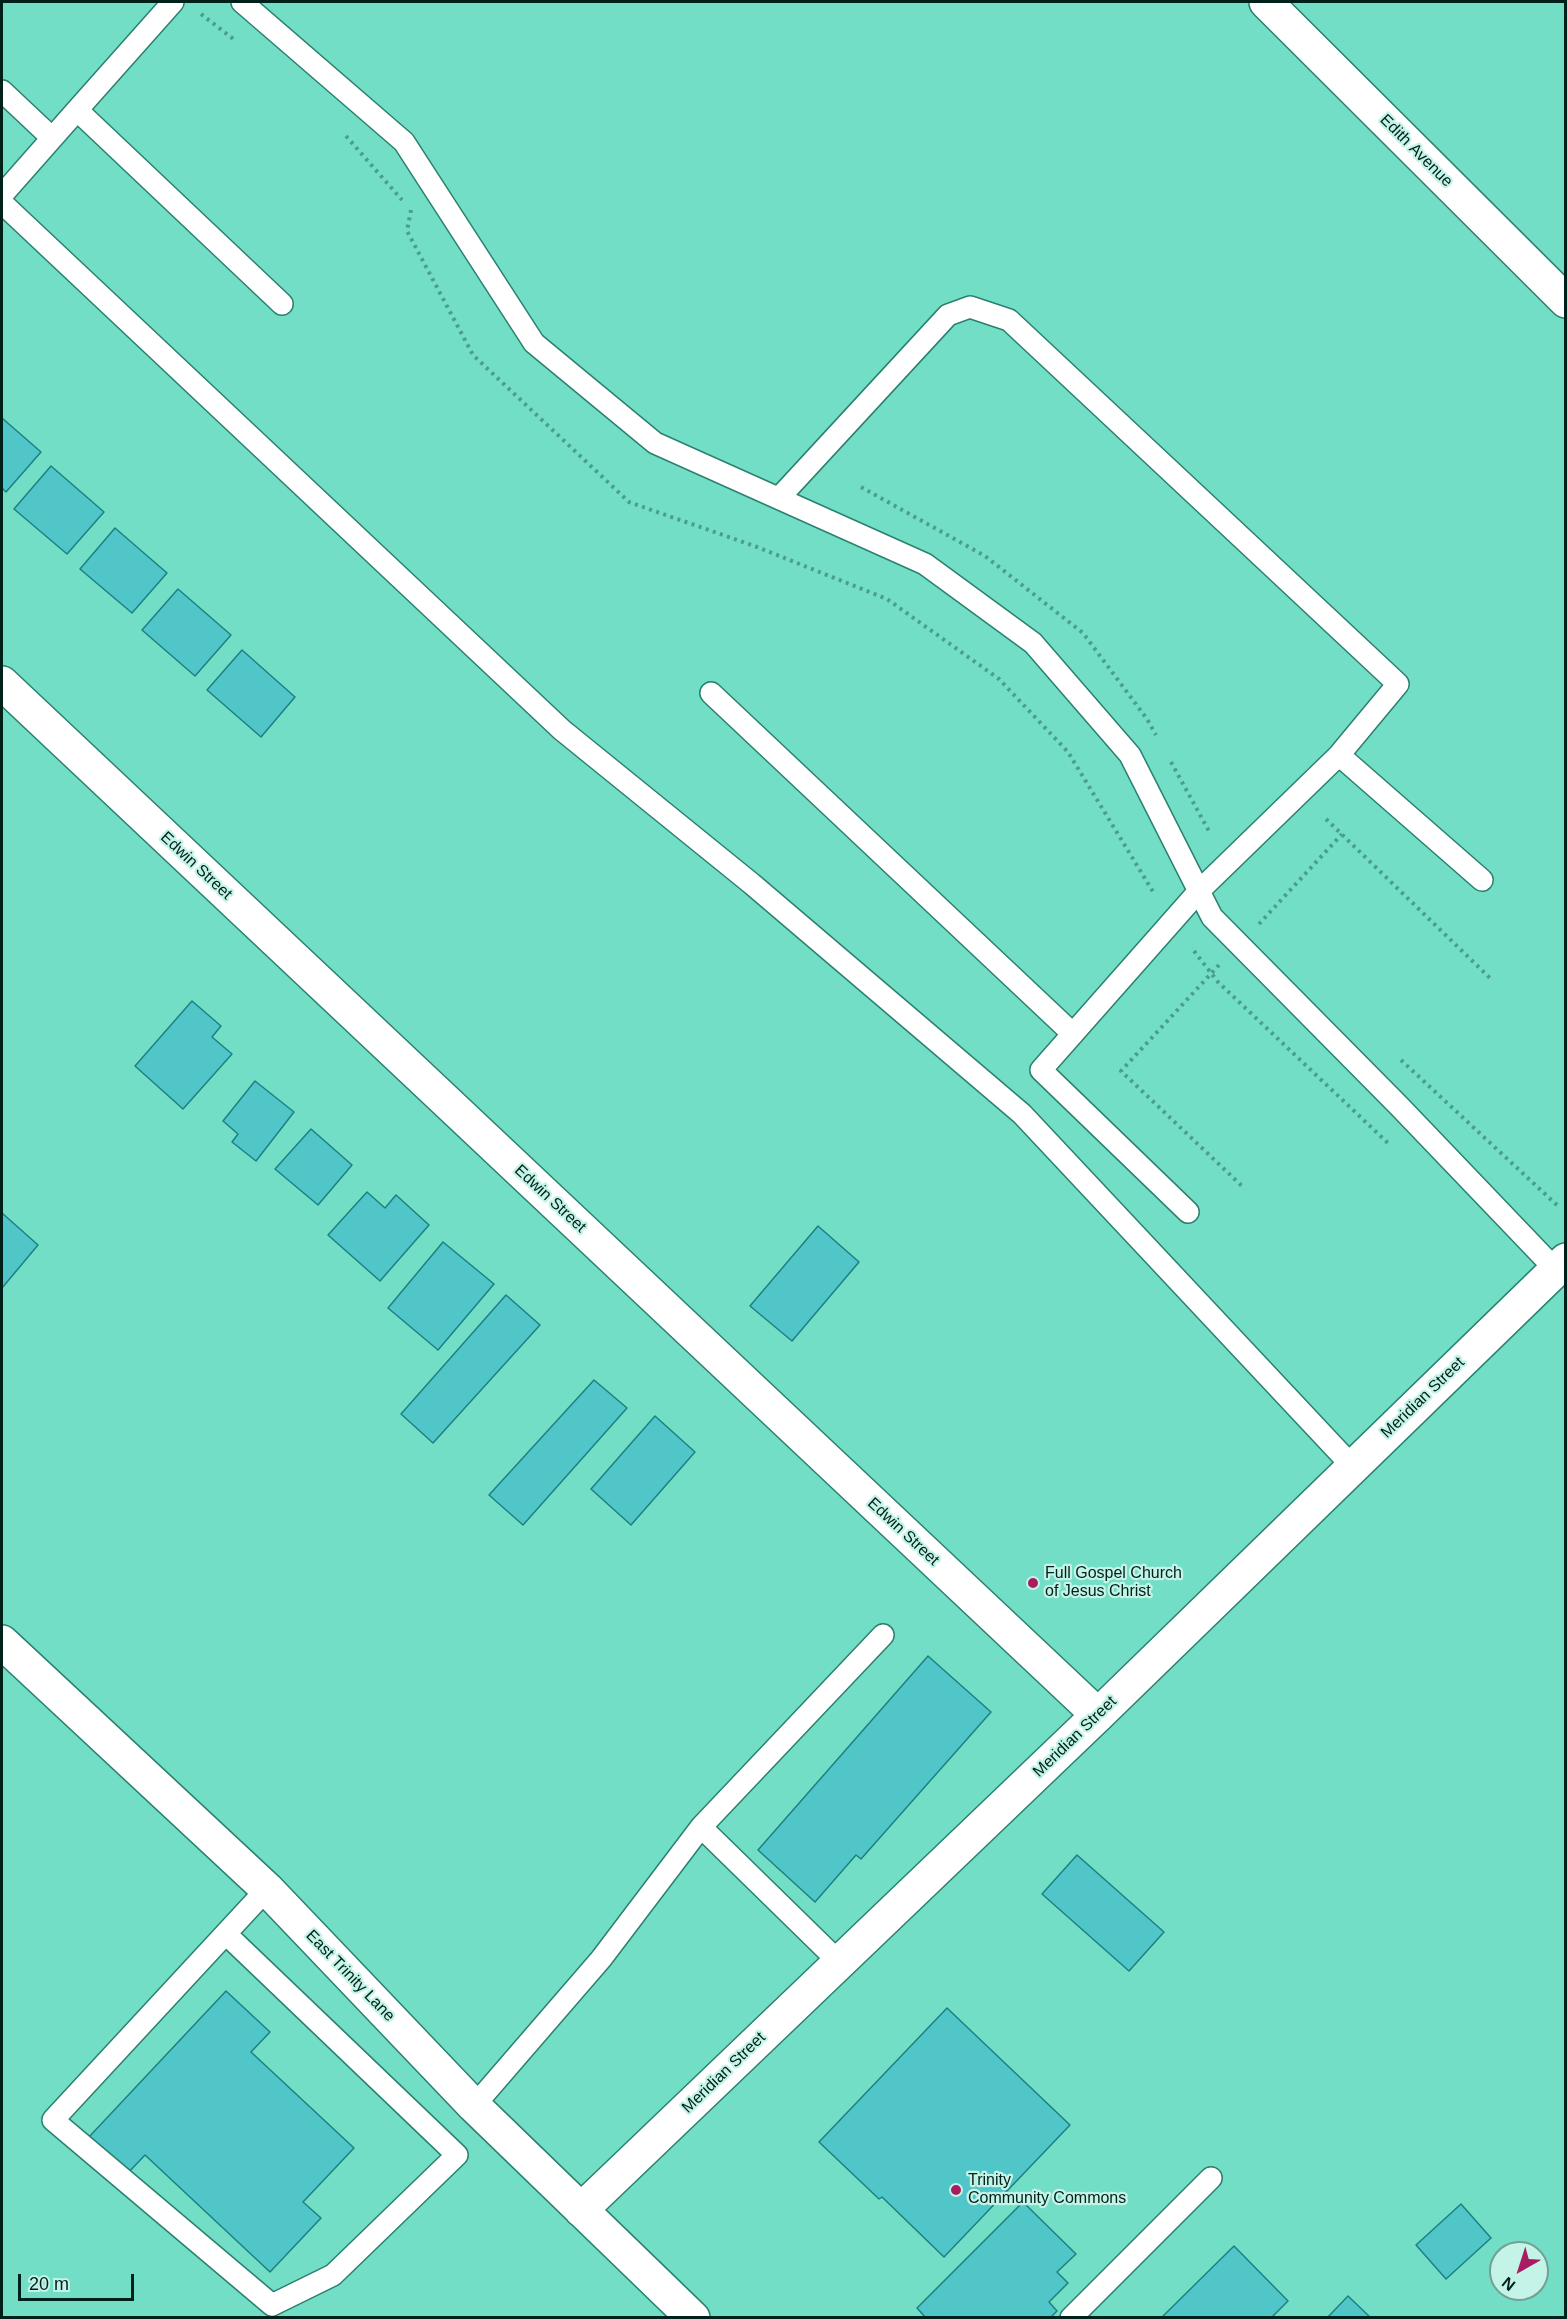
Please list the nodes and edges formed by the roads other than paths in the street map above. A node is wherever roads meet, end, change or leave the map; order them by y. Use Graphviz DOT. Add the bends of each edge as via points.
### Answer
graph roads {
  1 [pos="173,2"];
  2 [pos="242,2"];
  3 [pos="1266,2"];
  4 [pos="2,91"];
  5 [pos="77,110"];
  6 [pos="52,138"];
  7 [pos="2,195"];
  8 [pos="2,203"];
  9 [pos="1566,301"];
  10 [pos="282,304"];
  11 [pos="779,498"];
  12 [pos="2,683"];
  13 [pos="711,693"];
  14 [pos="1339,755"];
  15 [pos="1482,880"];
  16 [pos="1199,891"];
  17 [pos="1073,1034"];
  18 [pos="1188,1212"];
  19 [pos="1561,1265"];
  20 [pos="1353,1467"];
  21 [pos="883,1635"];
  22 [pos="2,1642"];
  23 [pos="1098,1715"];
  24 [pos="701,1827"];
  25 [pos="267,1889"];
  26 [pos="226,1934"];
  27 [pos="839,1962"];
  28 [pos="474,2106"];
  29 [pos="1211,2178"];
  30 [pos="581,2210"];
  31 [pos="693,2318"];
  32 [pos="1071,2318"];
  1 -- 5 [label="lane"];
  2 -- 11 [label="lane" via="404,142 534,343 655,443"];
  3 -- 9 [label="street, Edith Avenue"];
  4 -- 6 [label="lane"];
  5 -- 6 [label="lane"];
  5 -- 10 [label="lane"];
  6 -- 7 [label="lane"];
  8 -- 20 [label="lane" via="562,730 752,884 1022,1114"];
  11 -- 14 [label="lane" via="948,315 970,306 1009,320 1398,684"];
  11 -- 16 [label="lane" via="925,564 1033,644 1130,755"];
  12 -- 23 [label="street, Edwin Street"];
  13 -- 17 [label="lane"];
  14 -- 15 [label="lane"];
  14 -- 16 [label="lane"];
  16 -- 17 [label="lane"];
  16 -- 19 [label="lane" via="1212,917"];
  17 -- 18 [label="lane" via="1041,1070"];
  19 -- 20 [label="street, Meridian Street"];
  20 -- 23 [label="street, Meridian Street"];
  21 -- 24 [label="lane"];
  22 -- 25 [label="street, East Trinity Lane"];
  23 -- 27 [label="street, Meridian Street"];
  24 -- 27 [label="lane"];
  24 -- 28 [label="lane" via="601,1959"];
  25 -- 26 [label="lane"];
  25 -- 28 [label="street, East Trinity Lane"];
  26 -- 26 [label="lane" via="53,2120 272,2305 333,2275 457,2155"];
  27 -- 30 [label="street, Meridian Street"];
  28 -- 30 [label="street, East Trinity Lane"];
  29 -- 32 [label="lane"];
  30 -- 31 [label="street, East Trinity Lane"];
}
